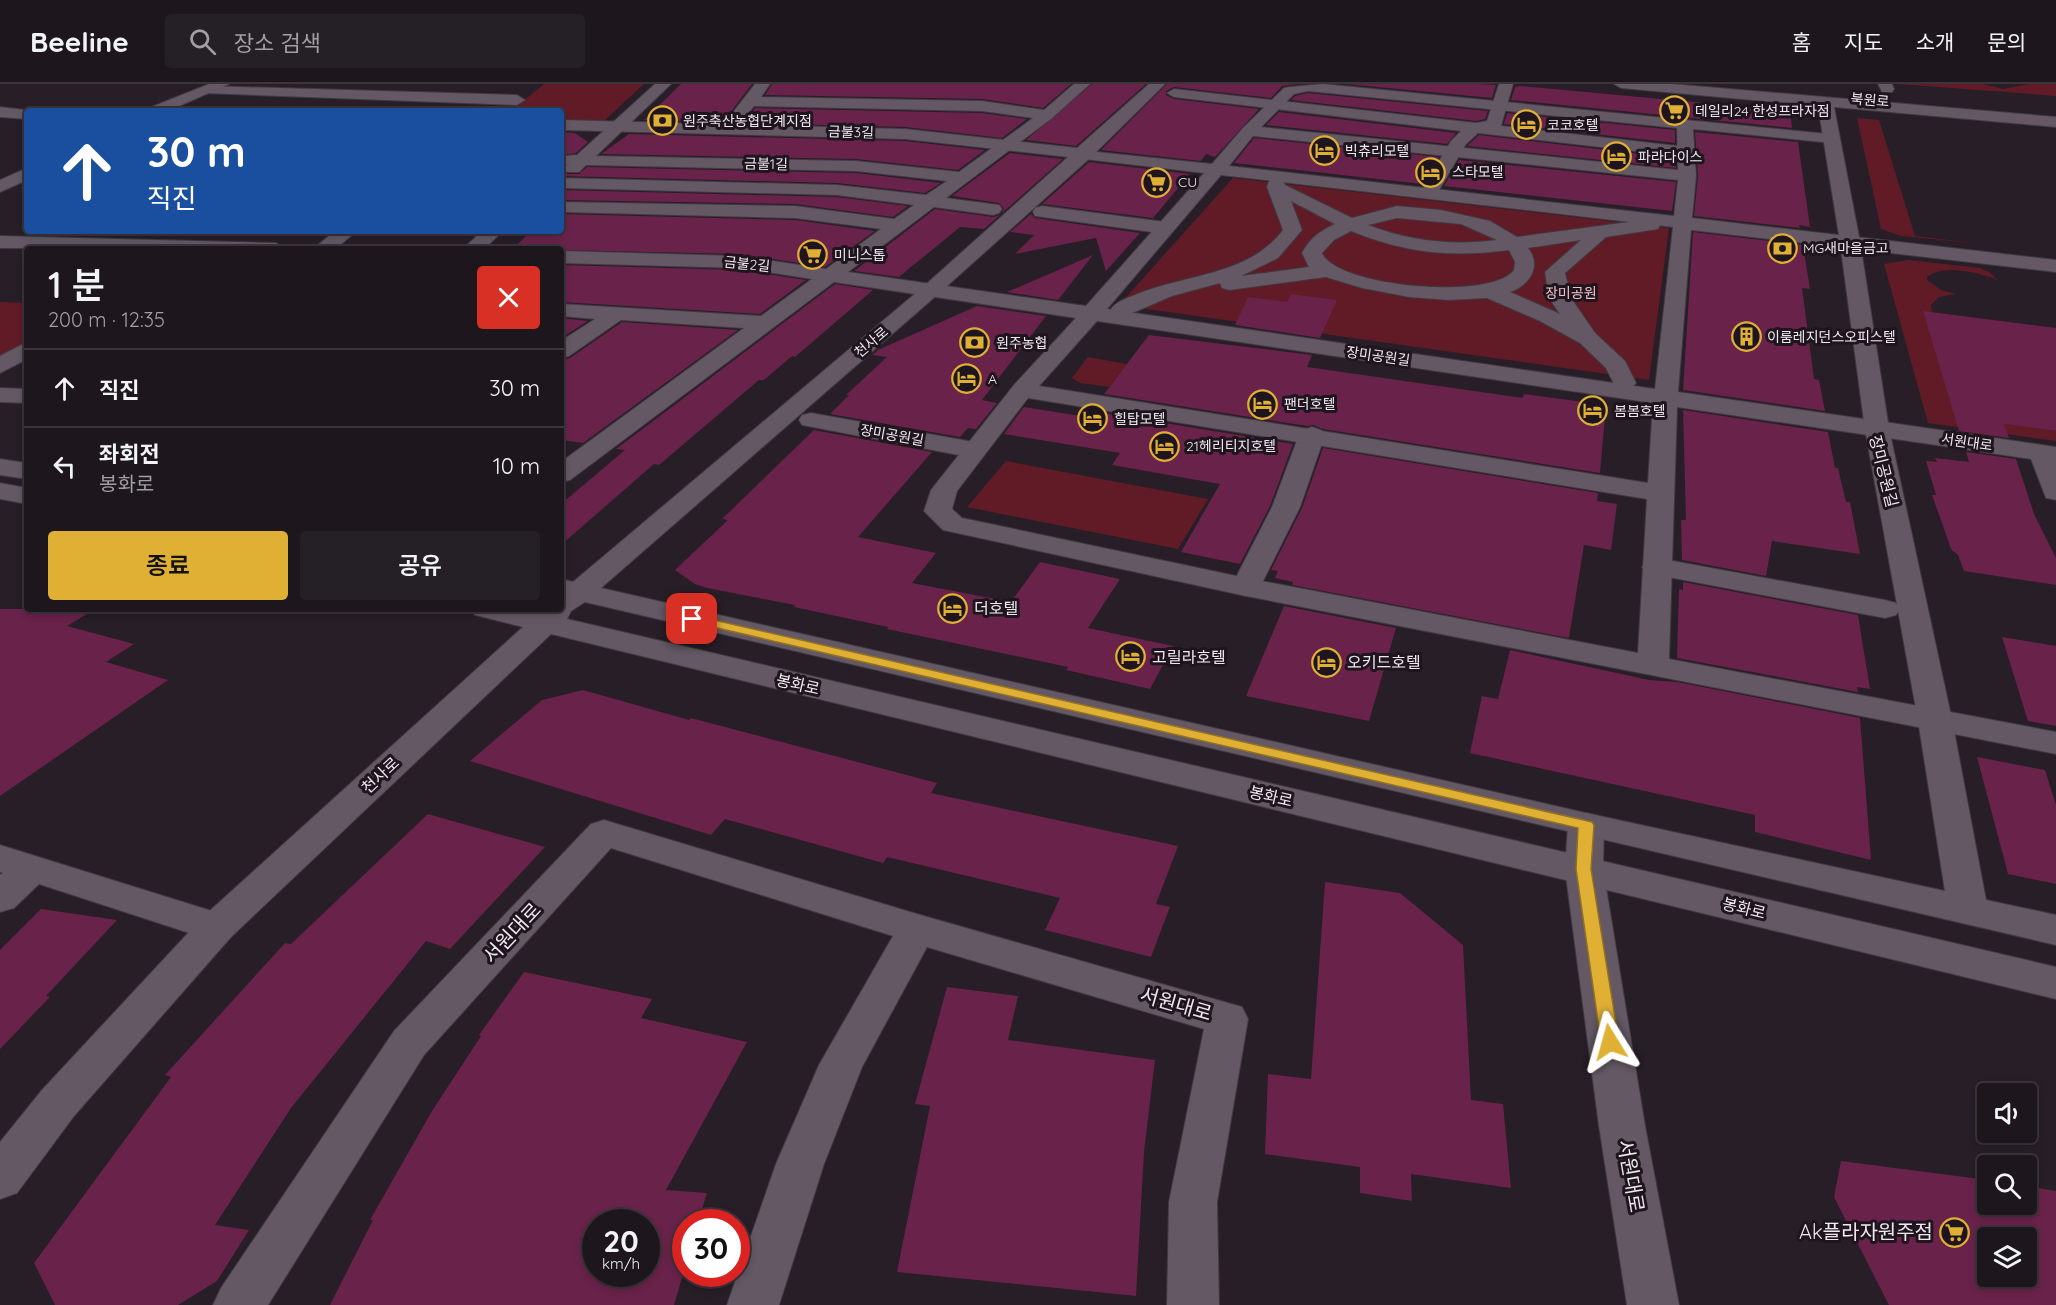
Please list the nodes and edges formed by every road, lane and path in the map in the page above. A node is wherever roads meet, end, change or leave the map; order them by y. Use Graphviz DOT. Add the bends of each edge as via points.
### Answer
graph roads {
  1 [pos="222,84"];
  2 [pos="652,84"];
  3 [pos="664,84"];
  4 [pos="763,84"];
  5 [pos="1061,84"];
  6 [pos="1506,84"];
  7 [pos="1621,84"];
  8 [pos="1684,84"];
  9 [pos="1749,84"];
  10 [pos="1082,85"];
  11 [pos="1166,88"];
  12 [pos="207,90"];
  13 [pos="750,101"];
  14 [pos="1825,102"];
  15 [pos="1276,103"];
  16 [pos="1501,106"];
  17 [pos="162,108"];
  18 [pos="508,108"];
  19 [pos="2056,109"];
  20 [pos="0,112"];
  21 [pos="24,114"];
  22 [pos="1047,115"];
  23 [pos="2056,117"];
  24 [pos="2056,122"];
  25 [pos="1684,124"];
  26 [pos="564,125"];
  27 [pos="611,126"];
  28 [pos="1474,128"];
  29 [pos="728,129"];
  30 [pos="1249,131"];
  31 [pos="1832,138"];
  32 [pos="1005,145"];
  33 [pos="1451,152"];
  34 [pos="1687,152"];
  35 [pos="1084,154"];
  36 [pos="570,163"];
  37 [pos="1217,170"];
  38 [pos="24,175"];
  39 [pos="1687,176"];
  40 [pos="962,177"];
  41 [pos="564,182"];
  42 [pos="0,187"];
  43 [pos="1432,188"];
  44 [pos="930,201"];
  45 [pos="564,207"];
  46 [pos="993,209"];
  47 [pos="1042,212"];
  48 [pos="1684,223"];
  49 [pos="898,225"];
  50 [pos="1352,225"];
  51 [pos="1651,225"];
  52 [pos="1167,228"];
  53 [pos="1599,233"];
  54 [pos="343,234"];
  55 [pos="490,234"];
  56 [pos="506,234"];
  57 [pos="0,242"];
  58 [pos="1850,242"];
  59 [pos="30,243"];
  60 [pos="1515,243"];
  61 [pos="24,246"];
  62 [pos="25,246"];
  63 [pos="122,246"];
  64 [pos="327,246"];
  65 [pos="476,246"];
  66 [pos="493,246"];
  67 [pos="564,257"];
  68 [pos="0,260"];
  69 [pos="2056,266"];
  70 [pos="1328,272"];
  71 [pos="832,275"];
  72 [pos="930,291"];
  73 [pos="1489,291"];
  74 [pos="1163,292"];
  75 [pos="1122,309"];
  76 [pos="564,310"];
  77 [pos="619,312"];
  78 [pos="1089,314"];
  79 [pos="765,323"];
  80 [pos="1585,335"];
  81 [pos="564,349"];
  82 [pos="24,351"];
  83 [pos="0,366"];
  84 [pos="1624,383"];
  85 [pos="1022,390"];
  86 [pos="0,394"];
  87 [pos="24,396"];
  88 [pos="1666,398"];
  89 [pos="811,420"];
  90 [pos="1877,429"];
  91 [pos="1312,435"];
  92 [pos="974,450"];
  93 [pos="2048,454"];
  94 [pos="0,467"];
  95 [pos="24,471"];
  96 [pos="564,472"];
  97 [pos="0,491"];
  98 [pos="2056,492"];
  99 [pos="1660,493"];
  100 [pos="24,495"];
  101 [pos="1657,567"];
  102 [pos="1246,587"];
  103 [pos="564,601"];
  104 [pos="564,605"];
  105 [pos="564,605"];
  106 [pos="1885,609"];
  107 [pos="552,612"];
  108 [pos="1653,666"];
  109 [pos="1935,720"];
  110 [pos="2056,743"];
  111 [pos="1586,825"];
  112 [pos="16,863"];
  113 [pos="1584,869"];
  114 [pos="0,898"];
  115 [pos="1968,909"];
  116 [pos="217,927"];
  117 [pos="917,929"];
  118 [pos="2056,930"];
  119 [pos="2056,984"];
  120 [pos="0,1178"];
  121 [pos="239,1305"];
  122 [pos="753,1305"];
  123 [pos="1193,1305"];
  124 [pos="1653,1305"];
  1 -- 12 [label="street"];
  2 -- 27 [label="street"];
  3 -- 27 [label="street"];
  4 -- 13 [label="street"];
  5 -- 10 [label="street"];
  6 -- 16 [label="street"];
  7 -- 14 [label="street, 북원로"];
  8 -- 23 [label="street, 북원로"];
  9 -- 19 [label="street, 북원로"];
  10 -- 22 [label="street"];
  11 -- 15 [label="street"];
  11 -- 35 [label="street, 천사로"];
  12 -- 17 [label="street"];
  12 -- 18 [label="street" via="523,95"];
  13 -- 22 [label="street" via="982,106"];
  13 -- 29 [label="street"];
  14 -- 24 [label="street, 북원로"];
  14 -- 31 [label="street, 북원로"];
  15 -- 16 [label="street" via="1289,91 1308,87"];
  15 -- 28 [label="street"];
  15 -- 30 [label="street"];
  16 -- 25 [label="street"];
  16 -- 28 [label="street" via="1494,124"];
  20 -- 21 [label="street"];
  22 -- 32 [label="street"];
  25 -- 31 [label="street"];
  25 -- 34 [label="street"];
  26 -- 27 [label="street, 금불3길"];
  27 -- 29 [label="street, 금불3길"];
  27 -- 36 [label="street"];
  28 -- 33 [label="street"];
  28 -- 34 [label="street"];
  29 -- 32 [label="street, 금불3길" via="905,134"];
  30 -- 33 [label="street"];
  30 -- 37 [label="street"];
  31 -- 58 [label="street, 북원로"];
  32 -- 35 [label="street, 금불3길"];
  32 -- 40 [label="street"];
  33 -- 39 [label="street"];
  33 -- 43 [label="street"];
  34 -- 39 [label="street"];
  35 -- 37 [label="street"];
  35 -- 72 [label="street, 천사로"];
  36 -- 40 [label="street, 금불1길" via="856,166"];
  37 -- 48 [label="street"];
  37 -- 52 [label="street"];
  38 -- 42 [label="street"];
  39 -- 48 [label="street"];
  40 -- 44 [label="street"];
  41 -- 44 [label="street, 금불1길" via="837,190"];
  44 -- 46 [label="street, 금불1길"];
  44 -- 49 [label="street"];
  45 -- 49 [label="street" via="795,212"];
  47 -- 52 [label="street"];
  48 -- 58 [label="street"];
  48 -- 88 [label="street"];
  49 -- 71 [label="street"];
  50 -- 60 [label="street" via="1392,241 1418,246 1467,249"];
  50 -- 60 [label="street" via="1397,212 1449,216 1483,225"];
  50 -- 70 [label="street" via="1315,244 1315,263"];
  50 -- 74 [label="street" via="1276,184 1293,230 1287,241 1230,275"];
  51 -- 53 [label="street"];
  52 -- 78 [label="street"];
  53 -- 60 [label="street"];
  53 -- 80 [label="street" via="1555,272 1560,298"];
  54 -- 64 [label="street"];
  55 -- 65 [label="street"];
  56 -- 66 [label="street"];
  57 -- 59 [label="street"];
  58 -- 69 [label="street"];
  58 -- 90 [label="street, 북원로"];
  59 -- 62 [label="street"];
  59 -- 63 [label="street"];
  60 -- 73 [label="street" via="1526,267 1518,279"];
  61 -- 68 [label="street"];
  67 -- 71 [label="street, 금불2길" via="740,262"];
  70 -- 73 [label="street" via="1413,291"];
  70 -- 74 [label="street"];
  71 -- 72 [label="street, 금불2길"];
  71 -- 79 [label="street"];
  72 -- 78 [label="street, 장미공원길"];
  72 -- 103 [label="street, 천사로"];
  73 -- 80 [label="street"];
  74 -- 75 [label="street"];
  76 -- 77 [label="street"];
  77 -- 79 [label="street"];
  77 -- 81 [label="street"];
  78 -- 85 [label="street"];
  78 -- 88 [label="street, 장미공원길"];
  79 -- 96 [label="street"];
  80 -- 84 [label="street" via="1612,357"];
  82 -- 83 [label="street"];
  85 -- 91 [label="street"];
  85 -- 92 [label="street"];
  86 -- 87 [label="street"];
  88 -- 90 [label="street, 장미공원길"];
  88 -- 99 [label="street"];
  89 -- 92 [label="street, 장미공원길"];
  90 -- 93 [label="street, 서원대로"];
  90 -- 109 [label="street, 장미공원길"];
  91 -- 99 [label="street"];
  91 -- 102 [label="street" via="1286,507"];
  92 -- 102 [label="street" via="944,490 938,511 953,524"];
  93 -- 98 [label="street"];
  94 -- 95 [label="street"];
  97 -- 100 [label="street"];
  99 -- 101 [label="street"];
  101 -- 106 [label="street"];
  101 -- 108 [label="street"];
  102 -- 108 [label="street"];
  104 -- 111 [label="street, 봉화로"];
  105 -- 113 [label="street, 봉화로"];
  107 -- 116 [label="street, 천사로"];
  108 -- 109 [label="street"];
  109 -- 110 [label="street"];
  109 -- 115 [label="street, 장미공원길"];
  111 -- 113 [label="street, 서원대로"];
  111 -- 115 [label="street, 봉화로"];
  112 -- 114 [label="street"];
  112 -- 116 [label="street"];
  113 -- 119 [label="street, 봉화로"];
  113 -- 124 [label="street, 서원대로"];
  115 -- 118 [label="street, 봉화로"];
  116 -- 120 [label="street, 천사로" via="58,1103"];
  117 -- 121 [label="street, 서원대로" via="604,833 410,1043"];
  117 -- 122 [label="street" via="841,1065 800,1164"];
  117 -- 123 [label="street, 서원대로" via="1227,1018 1193,1202"];
}
